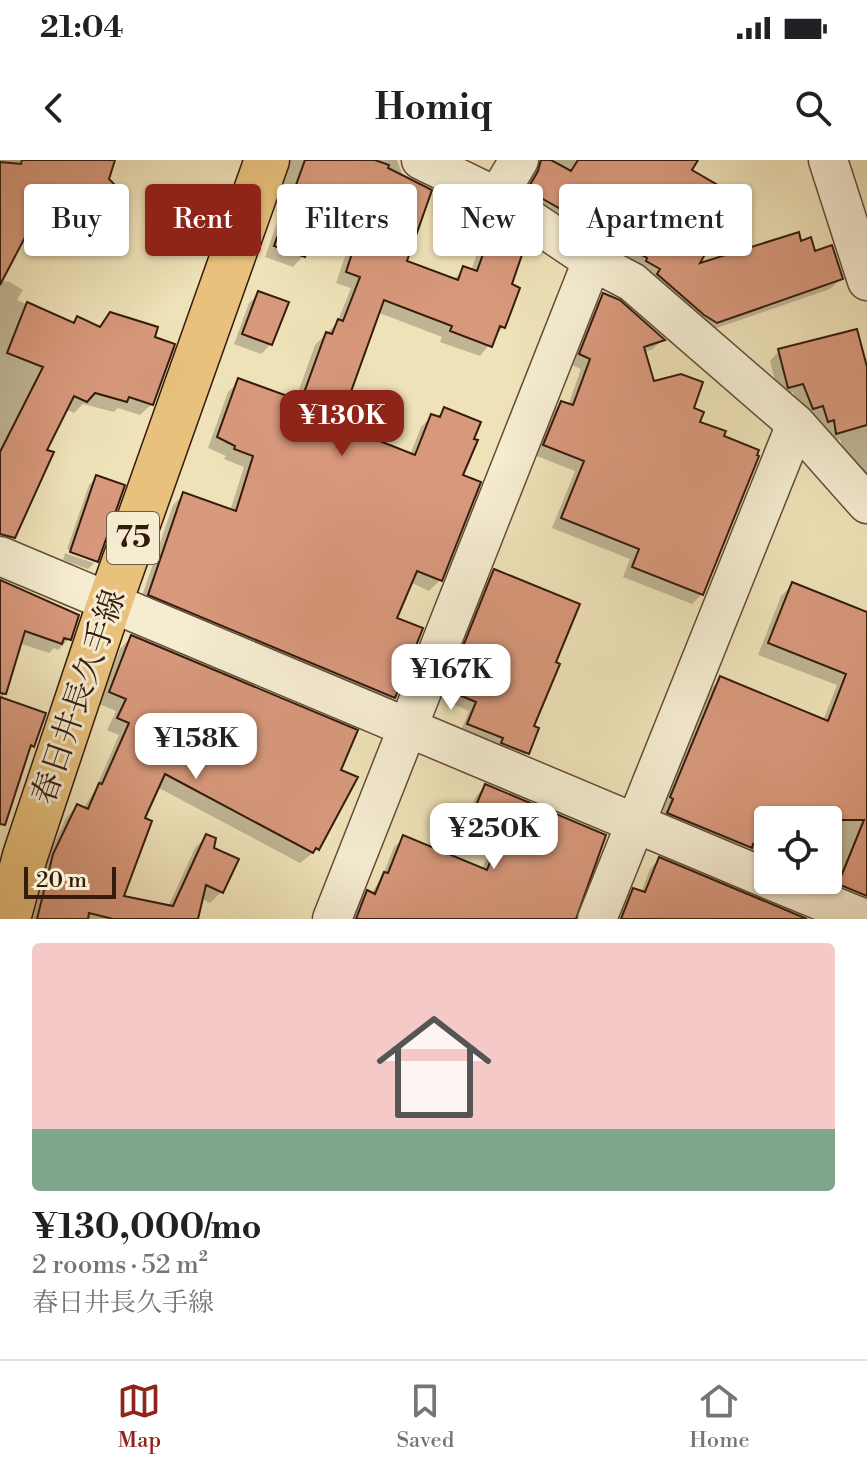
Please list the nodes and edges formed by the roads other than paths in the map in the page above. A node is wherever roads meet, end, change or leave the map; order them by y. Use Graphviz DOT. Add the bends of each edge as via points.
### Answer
graph roads {
  1 [pos="267,160"];
  2 [pos="421,160"];
  3 [pos="519,160"];
  4 [pos="828,160"];
  5 [pos="470,184"];
  6 [pos="505,184"];
  7 [pos="543,228"];
  8 [pos="592,261"];
  9 [pos="867,281"];
  10 [pos="796,424"];
  11 [pos="867,504"];
  12 [pos="0,556"];
  13 [pos="110,602"];
  14 [pos="409,727"];
  15 [pos="634,824"];
  16 [pos="13,851"];
  17 [pos="754,874"];
  18 [pos="803,894"];
  19 [pos="8,919"];
  20 [pos="332,919"];
  21 [pos="597,919"];
  22 [pos="865,919"];
  1 -- 13 [label="main road, 春日井長久手線 / 75"];
  2 -- 5 [label="street"];
  3 -- 6 [label="street"];
  4 -- 9 [label="street"];
  7 -- 8 [label="street"];
  8 -- 10 [label="street" via="632,282"];
  8 -- 14 [label="street"];
  10 -- 11 [label="street"];
  10 -- 15 [label="street"];
  12 -- 13 [label="street"];
  13 -- 14 [label="street"];
  13 -- 16 [label="main road, 春日井長久手線 / 75"];
  14 -- 15 [label="street"];
  14 -- 20 [label="street"];
  15 -- 17 [label="street"];
  15 -- 21 [label="street"];
  16 -- 19 [label="main road, 春日井長久手線 / 75"];
  18 -- 22 [label="street"];
}
